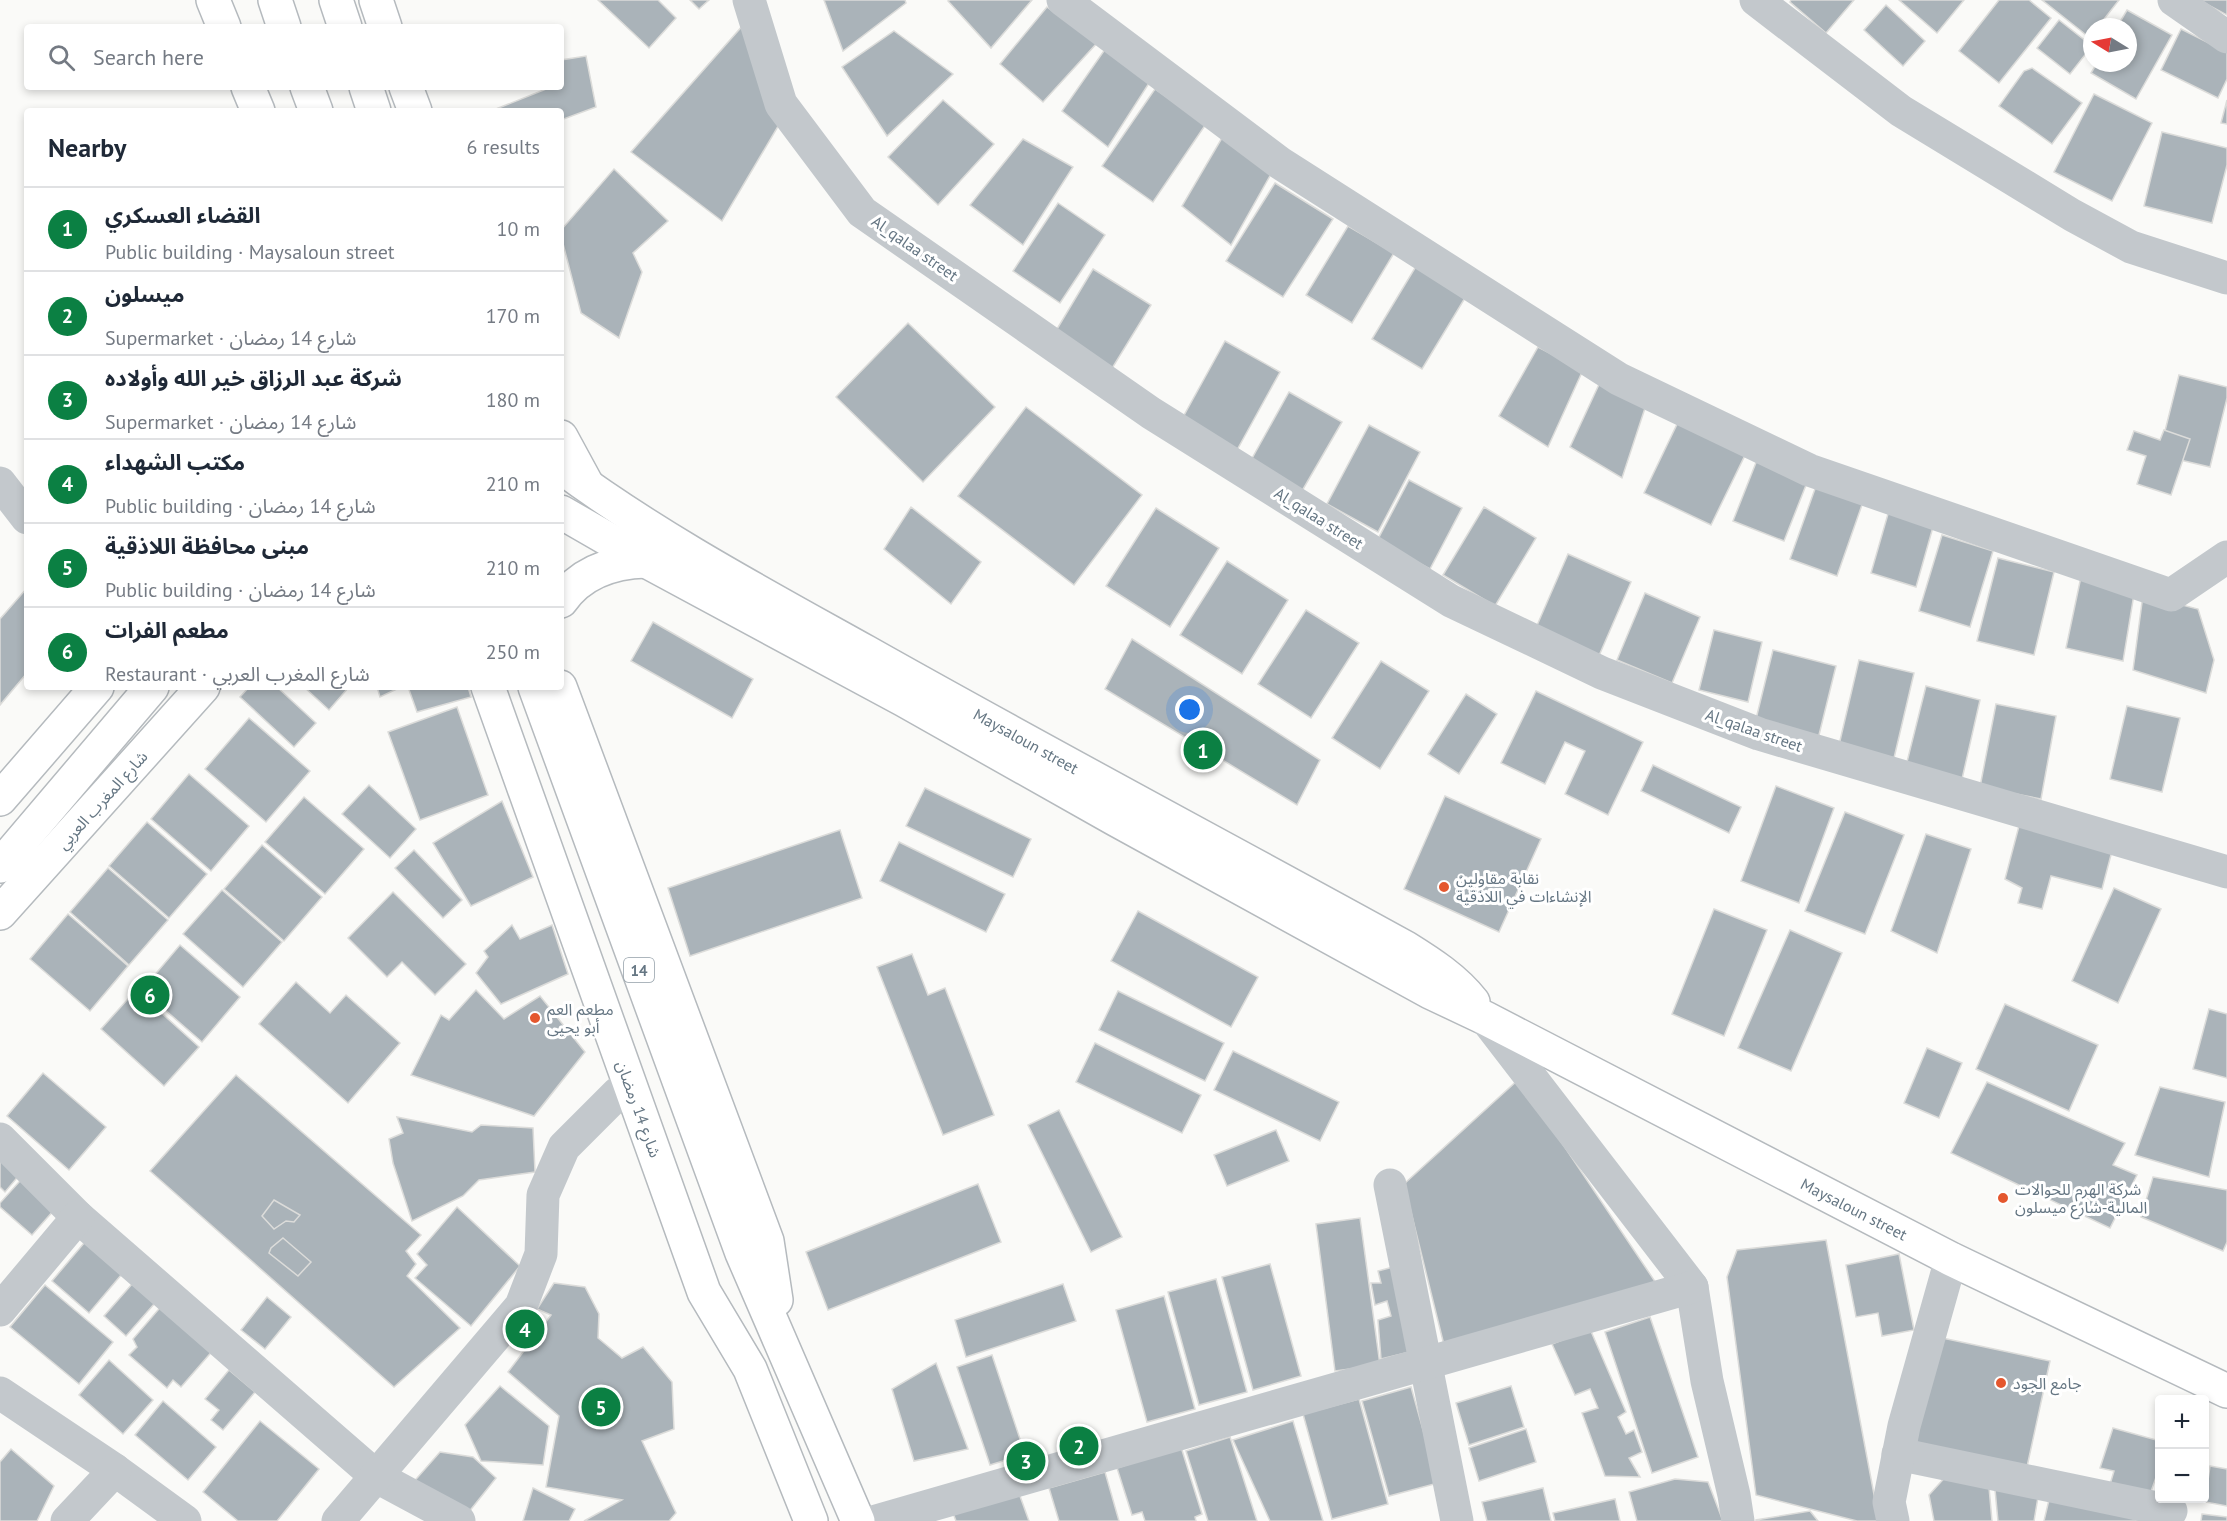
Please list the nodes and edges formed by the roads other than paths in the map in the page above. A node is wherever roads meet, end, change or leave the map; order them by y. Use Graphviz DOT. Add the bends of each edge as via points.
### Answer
graph roads {
  1 [pos="213,0"];
  2 [pos="231,0"];
  3 [pos="275,0"];
  4 [pos="336,0"];
  5 [pos="376,0"];
  6 [pos="749,0"];
  7 [pos="1063,0"];
  8 [pos="1756,0"];
  9 [pos="2174,0"];
  10 [pos="223,24"];
  11 [pos="239,24"];
  12 [pos="283,24"];
  13 [pos="344,24"];
  14 [pos="384,24"];
  15 [pos="2227,37"];
  16 [pos="249,90"];
  17 [pos="264,90"];
  18 [pos="308,90"];
  19 [pos="367,90"];
  20 [pos="407,90"];
  21 [pos="257,108"];
  22 [pos="272,108"];
  23 [pos="315,108"];
  24 [pos="373,108"];
  25 [pos="414,108"];
  26 [pos="2227,278"];
  27 [pos="564,443"];
  28 [pos="564,469"];
  29 [pos="0,483"];
  30 [pos="588,488"];
  31 [pos="24,514"];
  32 [pos="564,514"];
  33 [pos="2227,558"];
  34 [pos="646,561"];
  35 [pos="564,598"];
  36 [pos="94,690"];
  37 [pos="149,690"];
  38 [pos="200,690"];
  39 [pos="476,690"];
  40 [pos="489,690"];
  41 [pos="535,690"];
  42 [pos="561,690"];
  43 [pos="0,799"];
  44 [pos="0,866"];
  45 [pos="2227,872"];
  46 [pos="0,913"];
  47 [pos="1485,1018"];
  48 [pos="618,1093"];
  49 [pos="0,1139"];
  50 [pos="1390,1185"];
  51 [pos="78,1217"];
  52 [pos="1951,1259"];
  53 [pos="1692,1287"];
  54 [pos="0,1310"];
  55 [pos="784,1346"];
  56 [pos="1425,1362"];
  57 [pos="750,1369"];
  58 [pos="2227,1391"];
  59 [pos="0,1393"];
  60 [pos="1898,1454"];
  61 [pos="115,1470"];
  62 [pos="377,1477"];
  63 [pos="2171,1511"];
  64 [pos="67,1521"];
  65 [pos="185,1521"];
  66 [pos="338,1521"];
  67 [pos="459,1521"];
  68 [pos="811,1521"];
  69 [pos="858,1521"];
  70 [pos="876,1521"];
  71 [pos="1457,1521"];
  72 [pos="1738,1521"];
  73 [pos="1893,1521"];
  1 -- 10 [label="main road"];
  2 -- 11 [label="main road"];
  3 -- 12 [label="main road"];
  4 -- 13 [label="main road"];
  5 -- 14 [label="main road"];
  6 -- 45 [label="street, Al_qalaa street" via="781,104 862,212 1161,419 1451,601 1602,673 1758,734"];
  7 -- 33 [label="street" via="1280,163 1619,379 1809,470 2171,595"];
  8 -- 26 [label="street" via="1901,111 2072,215 2131,246"];
  9 -- 15 [label="street"];
  16 -- 21 [label="main road"];
  17 -- 22 [label="main road"];
  18 -- 23 [label="main road"];
  19 -- 24 [label="main road"];
  20 -- 25 [label="main road"];
  27 -- 30 [label="main road"];
  28 -- 30 [label="main road, Maysaloun street"];
  29 -- 31 [label="street"];
  30 -- 47 [label="main road, Maysaloun street" via="656,532 849,643 1406,948 1465,992"];
  32 -- 34 [label="main road, Maysaloun street"];
  34 -- 35 [label="main road" via="628,561 593,572"];
  34 -- 47 [label="main road, Maysaloun street" via="1430,992"];
  36 -- 43 [label="main road"];
  37 -- 44 [label="main road"];
  38 -- 46 [label="main road, شارع المغرب العربي"];
  39 -- 48 [label="main road"];
  40 -- 57 [label="main road, شارع 14 رمضان" via="704,1292"];
  41 -- 55 [label="main road, 14" via="742,1253"];
  42 -- 55 [label="main road" via="767,1241"];
  47 -- 52 [label="main road, Maysaloun street"];
  47 -- 53 [label="street"];
  48 -- 57 [label="main road" via="679,1279"];
  48 -- 62 [label="street" via="564,1147 543,1195 541,1254 521,1306"];
  49 -- 51 [label="street"];
  50 -- 56 [label="street"];
  51 -- 54 [label="street"];
  51 -- 62 [label="street"];
  52 -- 58 [label="main road, Maysaloun street"];
  52 -- 60 [label="street"];
  53 -- 56 [label="street"];
  53 -- 72 [label="street" via="1707,1381"];
  55 -- 69 [label="main road"];
  56 -- 70 [label="street"];
  56 -- 71 [label="street"];
  57 -- 68 [label="main road, شارع 14 رمضان"];
  59 -- 61 [label="street"];
  60 -- 63 [label="street"];
  60 -- 73 [label="street" via="1889,1502"];
  61 -- 64 [label="street"];
  61 -- 65 [label="street"];
  62 -- 66 [label="street"];
  62 -- 67 [label="street"];
}
